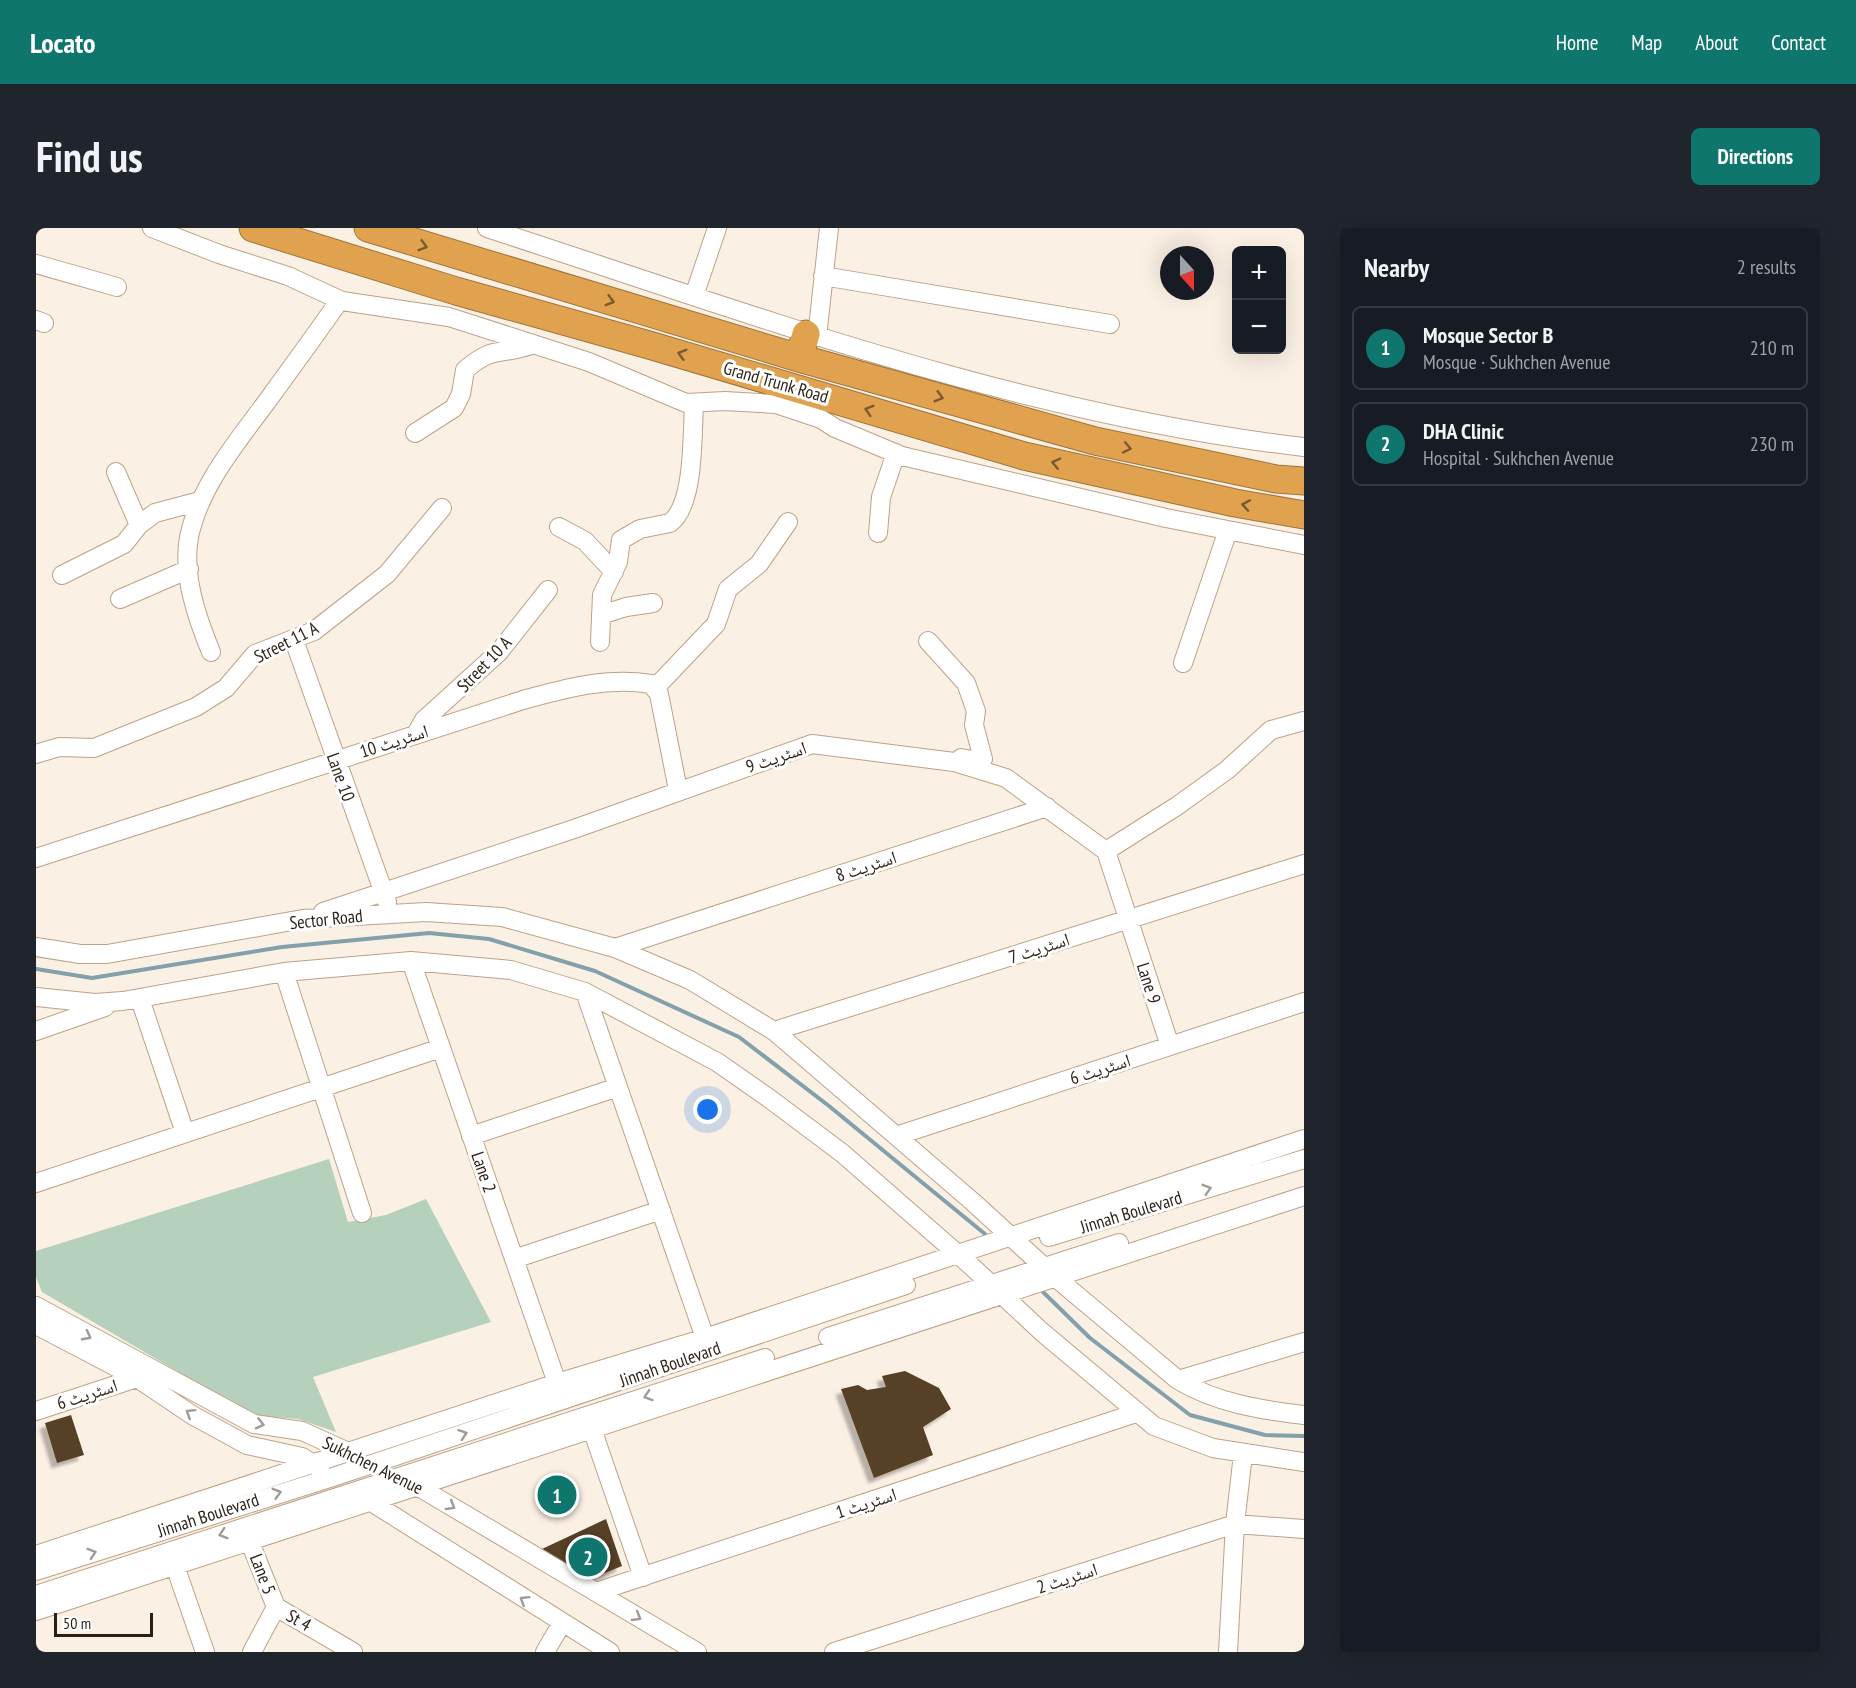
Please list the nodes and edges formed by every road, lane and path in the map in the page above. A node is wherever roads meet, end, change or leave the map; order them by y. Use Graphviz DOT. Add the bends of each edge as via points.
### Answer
graph roads {
  1 [pos="152,228"];
  2 [pos="253,228"];
  3 [pos="368,228"];
  4 [pos="487,228"];
  5 [pos="717,228"];
  6 [pos="829,228"];
  7 [pos="518,233"];
  8 [pos="36,264"];
  9 [pos="823,276"];
  10 [pos="117,287"];
  11 [pos="694,296"];
  12 [pos="340,300"];
  13 [pos="1110,324"];
  14 [pos="807,343"];
  15 [pos="532,345"];
  16 [pos="694,405"];
  17 [pos="827,409"];
  18 [pos="1101,413"];
  19 [pos="415,433"];
  20 [pos="1095,441"];
  21 [pos="1304,447"];
  22 [pos="896,453"];
  23 [pos="116,472"];
  24 [pos="1304,481"];
  25 [pos="200,501"];
  26 [pos="442,508"];
  27 [pos="1304,515"];
  28 [pos="788,522"];
  29 [pos="139,525"];
  30 [pos="559,527"];
  31 [pos="1228,530"];
  32 [pos="878,533"];
  33 [pos="1304,545"];
  34 [pos="189,568"];
  35 [pos="614,572"];
  36 [pos="62,575"];
  37 [pos="548,590"];
  38 [pos="120,598"];
  39 [pos="653,603"];
  40 [pos="601,615"];
  41 [pos="294,640"];
  42 [pos="928,641"];
  43 [pos="600,642"];
  44 [pos="211,652"];
  45 [pos="1183,663"];
  46 [pos="655,688"];
  47 [pos="1304,721"];
  48 [pos="416,734"];
  49 [pos="36,754"];
  50 [pos="335,760"];
  51 [pos="954,762"];
  52 [pos="678,790"];
  53 [pos="1047,807"];
  54 [pos="1106,851"];
  55 [pos="36,858"];
  56 [pos="1304,864"];
  57 [pos="383,890"];
  58 [pos="392,913"];
  59 [pos="303,919"];
  60 [pos="1129,919"];
  61 [pos="36,947"];
  62 [pos="615,948"];
  63 [pos="411,961"];
  64 [pos="284,972"];
  65 [pos="585,992"];
  66 [pos="36,997"];
  67 [pos="132,1000"];
  68 [pos="1304,1002"];
  69 [pos="36,1031"];
  70 [pos="774,1031"];
  71 [pos="1170,1046"];
  72 [pos="441,1048"];
  73 [pos="618,1087"];
  74 [pos="322,1088"];
  75 [pos="185,1133"];
  76 [pos="896,1136"];
  77 [pos="471,1137"];
  78 [pos="1304,1139"];
  79 [pos="1304,1159"];
  80 [pos="36,1183"];
  81 [pos="1304,1185"];
  82 [pos="1304,1196"];
  83 [pos="661,1210"];
  84 [pos="362,1213"];
  85 [pos="1016,1242"];
  86 [pos="964,1259"];
  87 [pos="514,1260"];
  88 [pos="1049,1272"];
  89 [pos="998,1289"];
  90 [pos="36,1306"];
  91 [pos="36,1325"];
  92 [pos="705,1338"];
  93 [pos="1304,1342"];
  94 [pos="137,1378"];
  95 [pos="1178,1380"];
  96 [pos="557,1383"];
  97 [pos="515,1407"];
  98 [pos="36,1411"];
  99 [pos="1137,1413"];
  100 [pos="1304,1415"];
  101 [pos="591,1429"];
  102 [pos="528,1443"];
  103 [pos="247,1445"];
  104 [pos="350,1453"];
  105 [pos="1243,1454"];
  106 [pos="1304,1462"];
  107 [pos="316,1464"];
  108 [pos="371,1464"];
  109 [pos="401,1476"];
  110 [pos="333,1477"];
  111 [pos="268,1480"];
  112 [pos="418,1486"];
  113 [pos="355,1491"];
  114 [pos="371,1503"];
  115 [pos="1235,1524"];
  116 [pos="1304,1529"];
  117 [pos="250,1542"];
  118 [pos="36,1555"];
  119 [pos="175,1566"];
  120 [pos="36,1571"];
  121 [pos="643,1577"];
  122 [pos="596,1592"];
  123 [pos="36,1595"];
  124 [pos="276,1607"];
  125 [pos="36,1611"];
  126 [pos="562,1623"];
  127 [pos="206,1652"];
  128 [pos="252,1652"];
  129 [pos="353,1652"];
  130 [pos="545,1652"];
  131 [pos="610,1652"];
  132 [pos="697,1652"];
  133 [pos="834,1652"];
  134 [pos="1228,1652"];
  1 -- 12 [label="street" via="288,276"];
  17 -- 2 [label="highway, Grand Trunk Road, one-way"];
  3 -- 14 [label="highway, Grand Trunk Road, one-way"];
  4 -- 7 [label="street"];
  5 -- 11 [label="street"];
  6 -- 9 [label="street"];
  7 -- 11 [label="street"];
  8 -- 10 [label="street"];
  9 -- 13 [label="street"];
  9 -- 14 [label="street"];
  11 -- 14 [label="street"];
  12 -- 15 [label="street" via="449,317"];
  12 -- 25 [label="street" via="229,452"];
  14 -- 18 [label="street"];
  14 -- 20 [label="highway, Grand Trunk Road, one-way"];
  15 -- 16 [label="street" via="589,362"];
  15 -- 19 [label="street" via="492,351 477,359 465,370 454,408"];
  16 -- 17 [label="street" via="725,401"];
  16 -- 35 [label="street" via="691,467 680,509 670,523 623,537"];
  17 -- 22 [label="street" via="835,429"];
  27 -- 17 [label="highway, Grand Trunk Road, one-way" via="1235,504"];
  18 -- 20 [label="street"];
  18 -- 21 [label="street"];
  20 -- 24 [label="highway, Grand Trunk Road, one-way" via="1276,479"];
  22 -- 31 [label="street" via="1016,485"];
  22 -- 32 [label="street" via="881,497"];
  23 -- 29 [label="street"];
  25 -- 29 [label="street" via="155,513"];
  25 -- 34 [label="street" via="189,538"];
  26 -- 41 [label="street, Street 11 A" via="387,574 314,631"];
  28 -- 46 [label="street" via="759,564 728,589 716,624"];
  29 -- 36 [label="street" via="124,544"];
  30 -- 35 [label="street" via="585,541"];
  31 -- 33 [label="street"];
  31 -- 45 [label="street"];
  34 -- 38 [label="street"];
  34 -- 44 [label="street" via="196,617"];
  35 -- 40 [label="street" via="602,595"];
  37 -- 48 [label="street, Street 10 A" via="499,652 424,720"];
  39 -- 40 [label="street"];
  40 -- 43 [label="street"];
  41 -- 49 [label="street, Street 11 A" via="255,654 226,688 196,707 94,748 59,747"];
  41 -- 50 [label="street, Lane 10"];
  42 -- 51 [label="street" via="966,683 976,711 974,725 983,759 967,757"];
  46 -- 48 [label="street, اسٹریٹ 10" via="624,680 576,686"];
  46 -- 52 [label="street"];
  47 -- 54 [label="street" via="1271,730 1227,770"];
  48 -- 50 [label="street, اسٹریٹ 10"];
  50 -- 55 [label="street, اسٹریٹ 10"];
  50 -- 57 [label="street, Lane 10"];
  51 -- 52 [label="street, اسٹریٹ 9" via="812,744"];
  51 -- 53 [label="street, اسٹریٹ 9" via="1006,778"];
  52 -- 57 [label="street, اسٹریٹ 9" via="574,829"];
  53 -- 54 [label="street"];
  53 -- 62 [label="street, اسٹریٹ 8"];
  54 -- 60 [label="street"];
  56 -- 60 [label="street, اسٹریٹ 7"];
  57 -- 58 [label="street, Lane 10"];
  57 -- 59 [label="street, اسٹریٹ 9"];
  58 -- 59 [label="street, Sector Road"];
  58 -- 62 [label="street, Sector Road" via="502,917"];
  59 -- 61 [label="street, Sector Road" via="107,954"];
  60 -- 70 [label="street, اسٹریٹ 7"];
  60 -- 71 [label="street, Lane 9"];
  62 -- 70 [label="street, Sector Road" via="690,980"];
  63 -- 64 [label="street"];
  63 -- 65 [label="street" via="511,970"];
  63 -- 72 [label="street, Lane 2"];
  64 -- 67 [label="street"];
  64 -- 74 [label="street"];
  65 -- 73 [label="street"];
  65 -- 86 [label="street" via="678,1039 762,1092 842,1153"];
  66 -- 67 [label="street" via="95,1003"];
  67 -- 69 [label="street"];
  67 -- 75 [label="street"];
  68 -- 71 [label="street, اسٹریٹ 6"];
  70 -- 76 [label="street, Sector Road"];
  71 -- 76 [label="street, اسٹریٹ 6"];
  72 -- 74 [label="street"];
  72 -- 77 [label="street, Lane 2"];
  73 -- 77 [label="street"];
  73 -- 83 [label="street"];
  74 -- 75 [label="street"];
  74 -- 84 [label="street"];
  75 -- 80 [label="street"];
  76 -- 85 [label="street, Sector Road"];
  77 -- 87 [label="street, Lane 2"];
  78 -- 85 [label="street"];
  85 -- 79 [label="street, Jinnah Boulevard, one-way"];
  81 -- 88 [label="street, Jinnah Boulevard"];
  82 -- 88 [label="street"];
  83 -- 87 [label="street"];
  83 -- 92 [label="street"];
  85 -- 86 [label="street, Jinnah Boulevard"];
  85 -- 88 [label="street, Sector Road"];
  86 -- 89 [label="street"];
  86 -- 92 [label="street"];
  86 -- 97 [label="street, Jinnah Boulevard"];
  87 -- 96 [label="street, Lane 2"];
  88 -- 89 [label="street, Jinnah Boulevard"];
  88 -- 95 [label="street, Sector Road"];
  89 -- 99 [label="street"];
  89 -- 101 [label="street"];
  89 -- 102 [label="street, Jinnah Boulevard, one-way"];
  90 -- 104 [label="street, Sukhchen Avenue, one-way" via="254,1424 302,1431"];
  91 -- 94 [label="street, Sukhchen Avenue"];
  92 -- 96 [label="street"];
  93 -- 95 [label="street"];
  94 -- 98 [label="street, اسٹریٹ 6"];
  103 -- 94 [label="street, Sukhchen Avenue, one-way"];
  95 -- 100 [label="street, Sector Road" via="1219,1399"];
  96 -- 97 [label="street"];
  97 -- 104 [label="street"];
  108 -- 97 [label="street, Jinnah Boulevard, one-way"];
  99 -- 105 [label="street" via="1190,1442"];
  99 -- 121 [label="street, اسٹریٹ 1"];
  101 -- 102 [label="street"];
  101 -- 121 [label="street"];
  102 -- 109 [label="street, Jinnah Boulevard"];
  102 -- 112 [label="street"];
  103 -- 107 [label="street, Sukhchen Avenue" via="302,1457"];
  103 -- 111 [label="street" via="261,1460"];
  104 -- 107 [label="street"];
  104 -- 108 [label="street, Sukhchen Avenue"];
  105 -- 106 [label="street"];
  105 -- 115 [label="street"];
  107 -- 110 [label="street, Sukhchen Avenue"];
  107 -- 111 [label="street"];
  108 -- 109 [label="street, Sukhchen Avenue"];
  108 -- 110 [label="street, Jinnah Boulevard"];
  109 -- 112 [label="street, Sukhchen Avenue"];
  109 -- 113 [label="street, Jinnah Boulevard"];
  110 -- 113 [label="street, Sukhchen Avenue"];
  120 -- 110 [label="street, Jinnah Boulevard, one-way"];
  111 -- 118 [label="street"];
  112 -- 114 [label="street"];
  112 -- 122 [label="street, Sukhchen Avenue, one-way"];
  113 -- 114 [label="street, Sukhchen Avenue"];
  113 -- 123 [label="street, Jinnah Boulevard, one-way"];
  114 -- 117 [label="street"];
  126 -- 114 [label="street, Sukhchen Avenue, one-way"];
  115 -- 116 [label="street, اسٹریٹ 2"];
  115 -- 133 [label="street, اسٹریٹ 2"];
  115 -- 134 [label="street"];
  117 -- 119 [label="street"];
  117 -- 124 [label="street, Lane 5"];
  119 -- 125 [label="street"];
  119 -- 127 [label="street"];
  121 -- 122 [label="street, اسٹریٹ 1"];
  122 -- 132 [label="street, Sukhchen Avenue, one-way"];
  124 -- 128 [label="street"];
  124 -- 129 [label="street, St 4"];
  126 -- 130 [label="street"];
  126 -- 131 [label="street, Sukhchen Avenue"];
}
